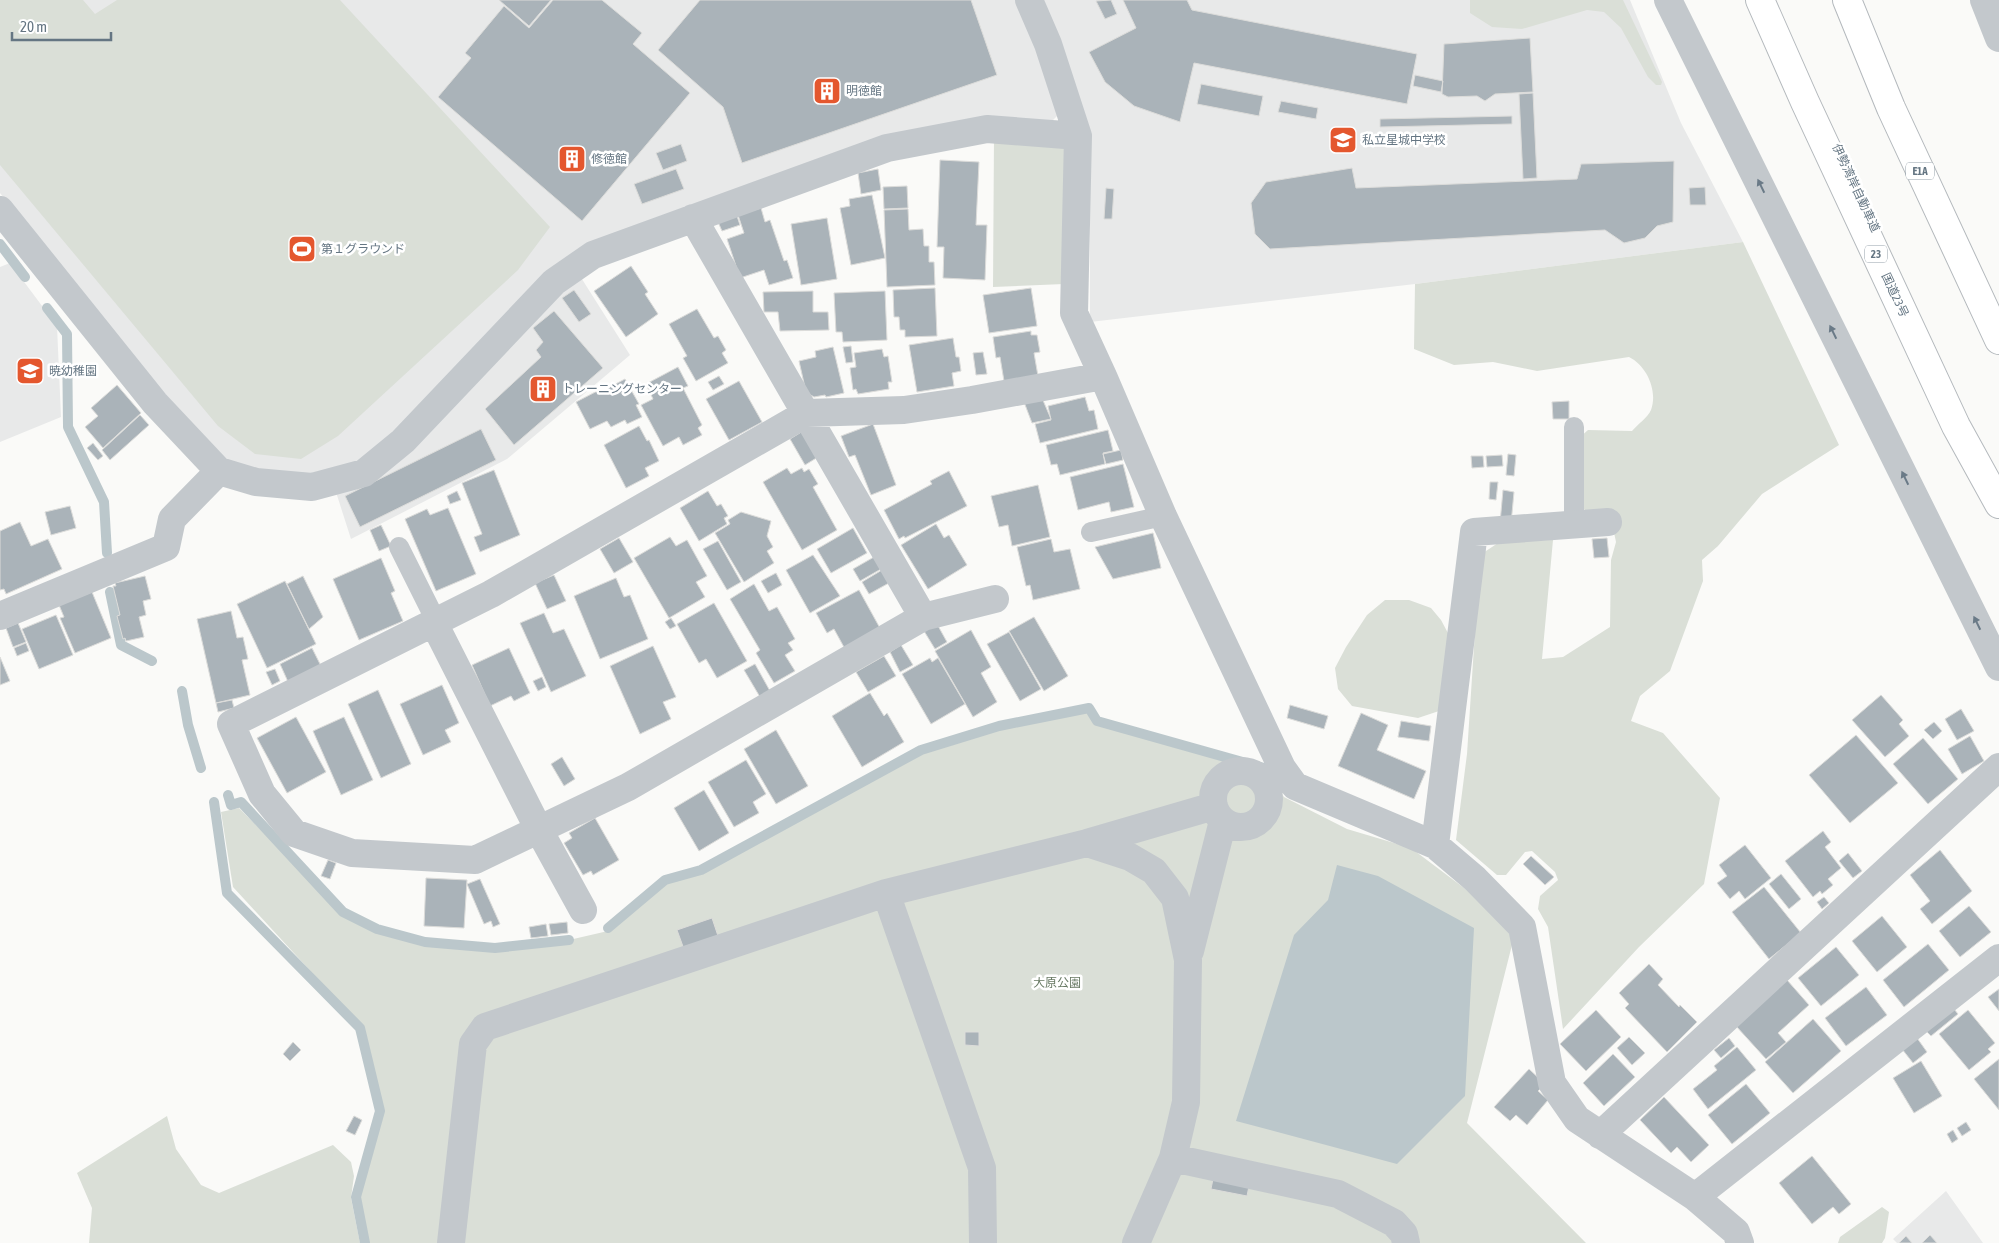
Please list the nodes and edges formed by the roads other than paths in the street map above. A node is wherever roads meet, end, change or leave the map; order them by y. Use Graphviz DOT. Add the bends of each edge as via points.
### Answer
graph roads {
  1 [pos="1029,0"];
  2 [pos="1668,0"];
  3 [pos="1760,0"];
  4 [pos="1772,0"];
  5 [pos="1847,0"];
  6 [pos="1857,0"];
  7 [pos="1984,0"];
  8 [pos="1999,38"];
  9 [pos="1078,136"];
  10 [pos="0,210"];
  11 [pos="693,218"];
  12 [pos="1999,314"];
  13 [pos="1999,340"];
  14 [pos="1103,376"];
  15 [pos="807,413"];
  16 [pos="1574,427"];
  17 [pos="219,471"];
  18 [pos="1999,481"];
  19 [pos="1999,504"];
  20 [pos="1163,516"];
  21 [pos="1608,522"];
  22 [pos="1574,524"];
  23 [pos="1091,532"];
  24 [pos="399,546"];
  25 [pos="995,599"];
  26 [pos="0,616"];
  27 [pos="923,617"];
  28 [pos="435,622"];
  29 [pos="1999,667"];
  30 [pos="1999,767"];
  31 [pos="539,830"];
  32 [pos="1087,843"];
  33 [pos="1435,845"];
  34 [pos="886,893"];
  35 [pos="583,910"];
  36 [pos="1999,958"];
  37 [pos="1188,960"];
  38 [pos="1600,1135"];
  39 [pos="1173,1158"];
  40 [pos="1695,1197"];
  41 [pos="451,1243"];
  42 [pos="983,1243"];
  43 [pos="1136,1243"];
  44 [pos="1406,1243"];
  45 [pos="1740,1243"];
  1 -- 9 [label="street" via="1048,44"];
  29 -- 2 [label="street, one-way"];
  3 -- 19 [label="highway, 国道23号 / 23" via="1956,426"];
  4 -- 18 [label="highway, 伊勢湾岸自動車道" via="1840,154"];
  5 -- 13 [label="highway, E1A" via="1891,108"];
  6 -- 12 [label="highway" via="1910,125"];
  7 -- 8 [label="street"];
  9 -- 11 [label="street" via="987,129 887,148"];
  9 -- 14 [label="street" via="1074,312"];
  10 -- 17 [label="street" via="155,403"];
  11 -- 15 [label="street"];
  11 -- 17 [label="street" via="593,255 554,282 403,441 364,473 312,487 256,482"];
  14 -- 15 [label="street" via="904,410"];
  14 -- 20 [label="street"];
  15 -- 27 [label="street"];
  15 -- 28 [label="street" via="491,594"];
  16 -- 22 [label="lane"];
  17 -- 26 [label="street" via="172,519 166,547"];
  20 -- 23 [label="lane"];
  20 -- 33 [label="street" via="1282,768 1295,786"];
  21 -- 22 [label="street"];
  22 -- 33 [label="street" via="1474,532"];
  24 -- 28 [label="lane"];
  25 -- 27 [label="street"];
  27 -- 31 [label="street" via="628,787"];
  28 -- 31 [label="street"];
  28 -- 31 [label="street" via="231,724 262,794 294,833 352,853 475,860"];
  30 -- 38 [label="street"];
  31 -- 35 [label="street"];
  32 -- 34 [label="street"];
  32 -- 37 [label="street" via="1130,857 1154,871 1175,898"];
  32 -- 37 [label="street" via="1219,813"];
  33 -- 38 [label="street" via="1475,879 1522,927 1552,1083 1578,1119"];
  34 -- 41 [label="street" via="485,1027 473,1044"];
  34 -- 42 [label="street" via="982,1168"];
  36 -- 40 [label="street"];
  37 -- 39 [label="street" via="1186,1102"];
  38 -- 40 [label="street"];
  39 -- 43 [label="street"];
  39 -- 44 [label="street" via="1338,1194 1394,1223 1404,1234"];
  40 -- 45 [label="street" via="1736,1232"];
}
